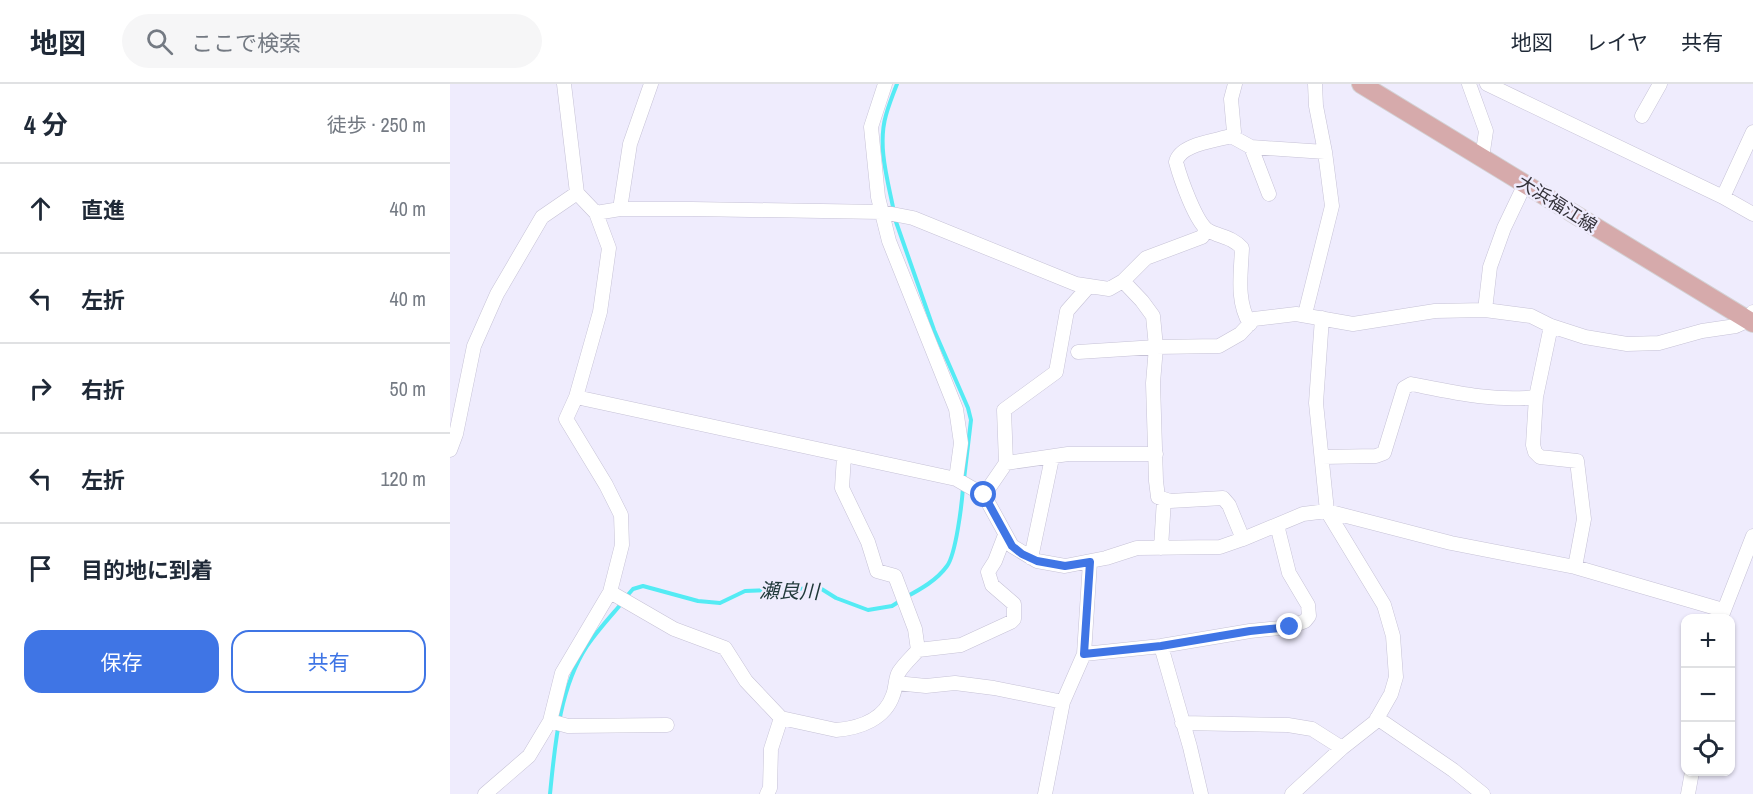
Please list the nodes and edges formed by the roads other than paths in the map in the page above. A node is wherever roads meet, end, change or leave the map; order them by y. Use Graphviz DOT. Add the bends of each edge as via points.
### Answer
graph roads {
  1 [pos="564,84"];
  2 [pos="651,84"];
  3 [pos="885,84"];
  4 [pos="1235,84"];
  5 [pos="1315,84"];
  6 [pos="1361,84"];
  7 [pos="1469,84"];
  8 [pos="1487,84"];
  9 [pos="1660,84"];
  10 [pos="1642,116"];
  11 [pos="1753,132"];
  12 [pos="1231,136"];
  13 [pos="1251,147"];
  14 [pos="1325,152"];
  15 [pos="1482,158"];
  16 [pos="1525,184"];
  17 [pos="577,193"];
  18 [pos="1269,194"];
  19 [pos="1723,196"];
  20 [pos="620,209"];
  21 [pos="882,212"];
  22 [pos="596,213"];
  23 [pos="1753,214"];
  24 [pos="1206,230"];
  25 [pos="1123,281"];
  26 [pos="1089,286"];
  27 [pos="1485,310"];
  28 [pos="1305,314"];
  29 [pos="1322,318"];
  30 [pos="1752,318"];
  31 [pos="1250,324"];
  32 [pos="1551,326"];
  33 [pos="1156,346"];
  34 [pos="1078,352"];
  35 [pos="576,397"];
  36 [pos="1536,397"];
  37 [pos="450,450"];
  38 [pos="1156,454"];
  39 [pos="844,456"];
  40 [pos="1322,457"];
  41 [pos="1052,458"];
  42 [pos="1006,464"];
  43 [pos="956,479"];
  44 [pos="984,495"];
  45 [pos="1164,499"];
  46 [pos="1327,511"];
  47 [pos="1277,525"];
  48 [pos="1005,535"];
  49 [pos="1753,536"];
  50 [pos="1243,539"];
  51 [pos="1161,548"];
  52 [pos="1031,558"];
  53 [pos="1090,562"];
  54 [pos="1575,567"];
  55 [pos="610,592"];
  56 [pos="1722,614"];
  57 [pos="1161,646"];
  58 [pos="918,650"];
  59 [pos="1084,654"];
  60 [pos="896,683"];
  61 [pos="1064,702"];
  62 [pos="781,718"];
  63 [pos="1377,718"];
  64 [pos="550,721"];
  65 [pos="1182,723"];
  66 [pos="667,725"];
  67 [pos="1342,748"];
  68 [pos="1691,776"];
  69 [pos="485,794"];
  70 [pos="767,794"];
  71 [pos="1045,794"];
  72 [pos="1201,794"];
  73 [pos="1292,794"];
  74 [pos="1483,794"];
  75 [pos="1688,794"];
  1 -- 17 [label="street"];
  2 -- 20 [label="street" via="630,144"];
  3 -- 21 [label="street" via="871,127"];
  4 -- 12 [label="street"];
  5 -- 14 [label="street"];
  6 -- 15 [label="main road, 大浜福江線"];
  7 -- 15 [label="street" via="1486,131"];
  8 -- 19 [label="street"];
  9 -- 10 [label="street"];
  11 -- 19 [label="street"];
  12 -- 13 [label="street"];
  12 -- 24 [label="street" via="1184,149 1177,155 1176,162"];
  13 -- 14 [label="street"];
  13 -- 18 [label="street"];
  14 -- 28 [label="street" via="1332,206"];
  15 -- 16 [label="main road, 大浜福江線"];
  16 -- 27 [label="street" via="1490,267"];
  16 -- 30 [label="main road, 大浜福江線"];
  17 -- 22 [label="street"];
  17 -- 37 [label="street" via="542,217 497,294 474,346"];
  19 -- 23 [label="street"];
  20 -- 21 [label="street"];
  20 -- 22 [label="street"];
  21 -- 26 [label="street" via="913,218"];
  21 -- 43 [label="street" via="889,241 957,409 961,442"];
  22 -- 35 [label="street" via="609,248 600,312"];
  24 -- 25 [label="street" via="1202,237 1146,258"];
  24 -- 31 [label="street" via="1235,240 1242,248 1240,296"];
  25 -- 26 [label="street" via="1109,289"];
  25 -- 33 [label="street" via="1153,316"];
  26 -- 42 [label="street" via="1067,311 1056,372 1004,410"];
  27 -- 29 [label="street" via="1435,311 1353,324"];
  27 -- 32 [label="street" via="1531,316"];
  28 -- 29 [label="street"];
  28 -- 31 [label="street" via="1254,320"];
  29 -- 40 [label="street" via="1316,403"];
  30 -- 32 [label="street" via="1736,326 1659,343 1627,344"];
  31 -- 33 [label="street" via="1219,346"];
  32 -- 36 [label="street"];
  33 -- 34 [label="street"];
  33 -- 38 [label="street"];
  35 -- 39 [label="street"];
  35 -- 55 [label="street" via="566,419 621,515 622,545"];
  36 -- 40 [label="street" via="1513,400 1412,384 1404,388 1384,453"];
  36 -- 54 [label="street" via="1535,452 1540,458 1577,461 1584,519"];
  38 -- 41 [label="street" via="1068,454"];
  38 -- 45 [label="street" via="1158,497"];
  39 -- 43 [label="street"];
  39 -- 58 [label="street" via="842,488 877,571 895,576 915,629"];
  40 -- 46 [label="street"];
  41 -- 42 [label="street"];
  41 -- 52 [label="street"];
  42 -- 44 [label="street"];
  43 -- 44 [label="street"];
  44 -- 48 [label="street"];
  45 -- 50 [label="street" via="1223,498"];
  45 -- 51 [label="street"];
  46 -- 47 [label="street" via="1304,514"];
  46 -- 54 [label="street" via="1451,543"];
  46 -- 63 [label="street" via="1384,605 1393,636 1396,676"];
  47 -- 50 [label="street"];
  47 -- 57 [label="street" via="1289,573 1308,605 1309,616 1305,621 1290,627"];
  48 -- 52 [label="street" via="1012,546"];
  48 -- 58 [label="street" via="988,572 992,585 1014,604 1014,619 961,645"];
  49 -- 56 [label="street"];
  50 -- 51 [label="street" via="1220,547"];
  51 -- 53 [label="street" via="1137,548"];
  52 -- 53 [label="street" via="1065,566"];
  53 -- 59 [label="street"];
  54 -- 56 [label="street"];
  55 -- 62 [label="street" via="674,629 725,648 746,681"];
  55 -- 64 [label="street" via="562,673"];
  57 -- 59 [label="street"];
  57 -- 65 [label="street"];
  58 -- 60 [label="street" via="898,674"];
  59 -- 61 [label="street"];
  60 -- 61 [label="street" via="965,684"];
  60 -- 62 [label="street" via="887,710 864,724 836,730"];
  61 -- 71 [label="street"];
  62 -- 70 [label="street" via="771,749"];
  63 -- 67 [label="street"];
  63 -- 74 [label="street"];
  64 -- 66 [label="street" via="568,726"];
  64 -- 69 [label="street" via="529,756"];
  65 -- 67 [label="street" via="1288,725 1312,729"];
  65 -- 72 [label="street"];
  67 -- 73 [label="street"];
  68 -- 75 [label="street"];
}
